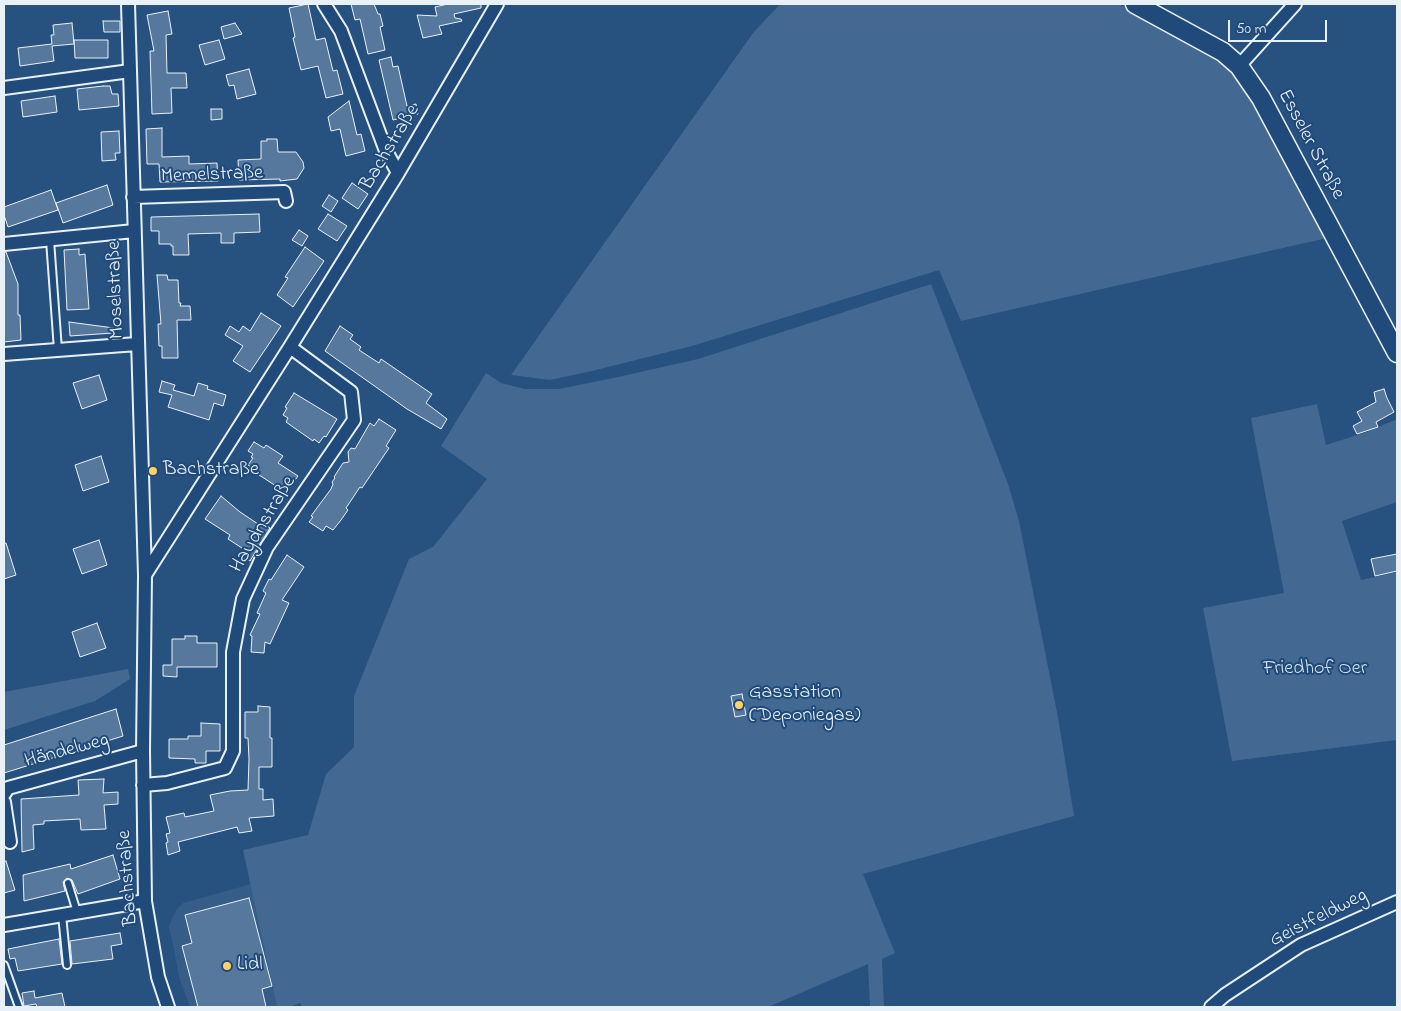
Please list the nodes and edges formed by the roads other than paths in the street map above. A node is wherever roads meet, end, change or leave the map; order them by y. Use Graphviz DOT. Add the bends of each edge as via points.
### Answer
graph roads {
  1 [pos="128,4"];
  2 [pos="324,4"];
  3 [pos="497,4"];
  4 [pos="1135,4"];
  5 [pos="1295,4"];
  6 [pos="1239,66"];
  7 [pos="130,71"];
  8 [pos="4,88"];
  9 [pos="398,173"];
  10 [pos="133,197"];
  11 [pos="286,201"];
  12 [pos="134,231"];
  13 [pos="50,240"];
  14 [pos="4,244"];
  15 [pos="137,344"];
  16 [pos="290,347"];
  17 [pos="58,350"];
  18 [pos="1397,353"];
  19 [pos="4,354"];
  20 [pos="145,575"];
  21 [pos="143,751"];
  22 [pos="143,785"];
  23 [pos="4,794"];
  24 [pos="4,802"];
  25 [pos="10,842"];
  26 [pos="68,883"];
  27 [pos="145,901"];
  28 [pos="1397,902"];
  29 [pos="77,912"];
  30 [pos="62,915"];
  31 [pos="4,925"];
  32 [pos="4,965"];
  33 [pos="67,965"];
  34 [pos="19,1007"];
  35 [pos="168,1007"];
  36 [pos="1211,1007"];
  1 -- 7 [label="street, Moselstraße"];
  2 -- 9 [label="street" via="341,31 386,151"];
  3 -- 9 [label="street, Bachstraße"];
  4 -- 6 [label="main road, Esseler Straße" via="1223,52"];
  5 -- 6 [label="street"];
  6 -- 18 [label="main road, Esseler Straße" via="1261,98"];
  7 -- 8 [label="street"];
  7 -- 10 [label="street, Moselstraße"];
  9 -- 16 [label="street, Bachstraße"];
  10 -- 11 [label="street, Memelstraße" via="284,192"];
  10 -- 12 [label="street, Moselstraße"];
  12 -- 13 [label="street"];
  12 -- 15 [label="street, Moselstraße"];
  13 -- 14 [label="street"];
  13 -- 17 [label="lane"];
  15 -- 17 [label="street"];
  15 -- 20 [label="street, Moselstraße"];
  16 -- 20 [label="street, Bachstraße"];
  16 -- 22 [label="street, Haydnstraße" via="351,392 354,420 268,547 243,599 234,652 233,751 225,768 168,783"];
  17 -- 19 [label="street"];
  20 -- 21 [label="street, Bachstraße"];
  21 -- 22 [label="street, Bachstraße"];
  21 -- 23 [label="street, Händelweg" via="8,788"];
  22 -- 27 [label="street, Bachstraße"];
  24 -- 25 [label="street"];
  26 -- 29 [label="lane"];
  27 -- 29 [label="street"];
  27 -- 35 [label="street, Bachstraße" via="158,977"];
  28 -- 36 [label="street, Geistfeldweg" via="1301,945"];
  29 -- 30 [label="street"];
  30 -- 31 [label="street"];
  30 -- 33 [label="lane"];
  32 -- 34 [label="lane"];
}
